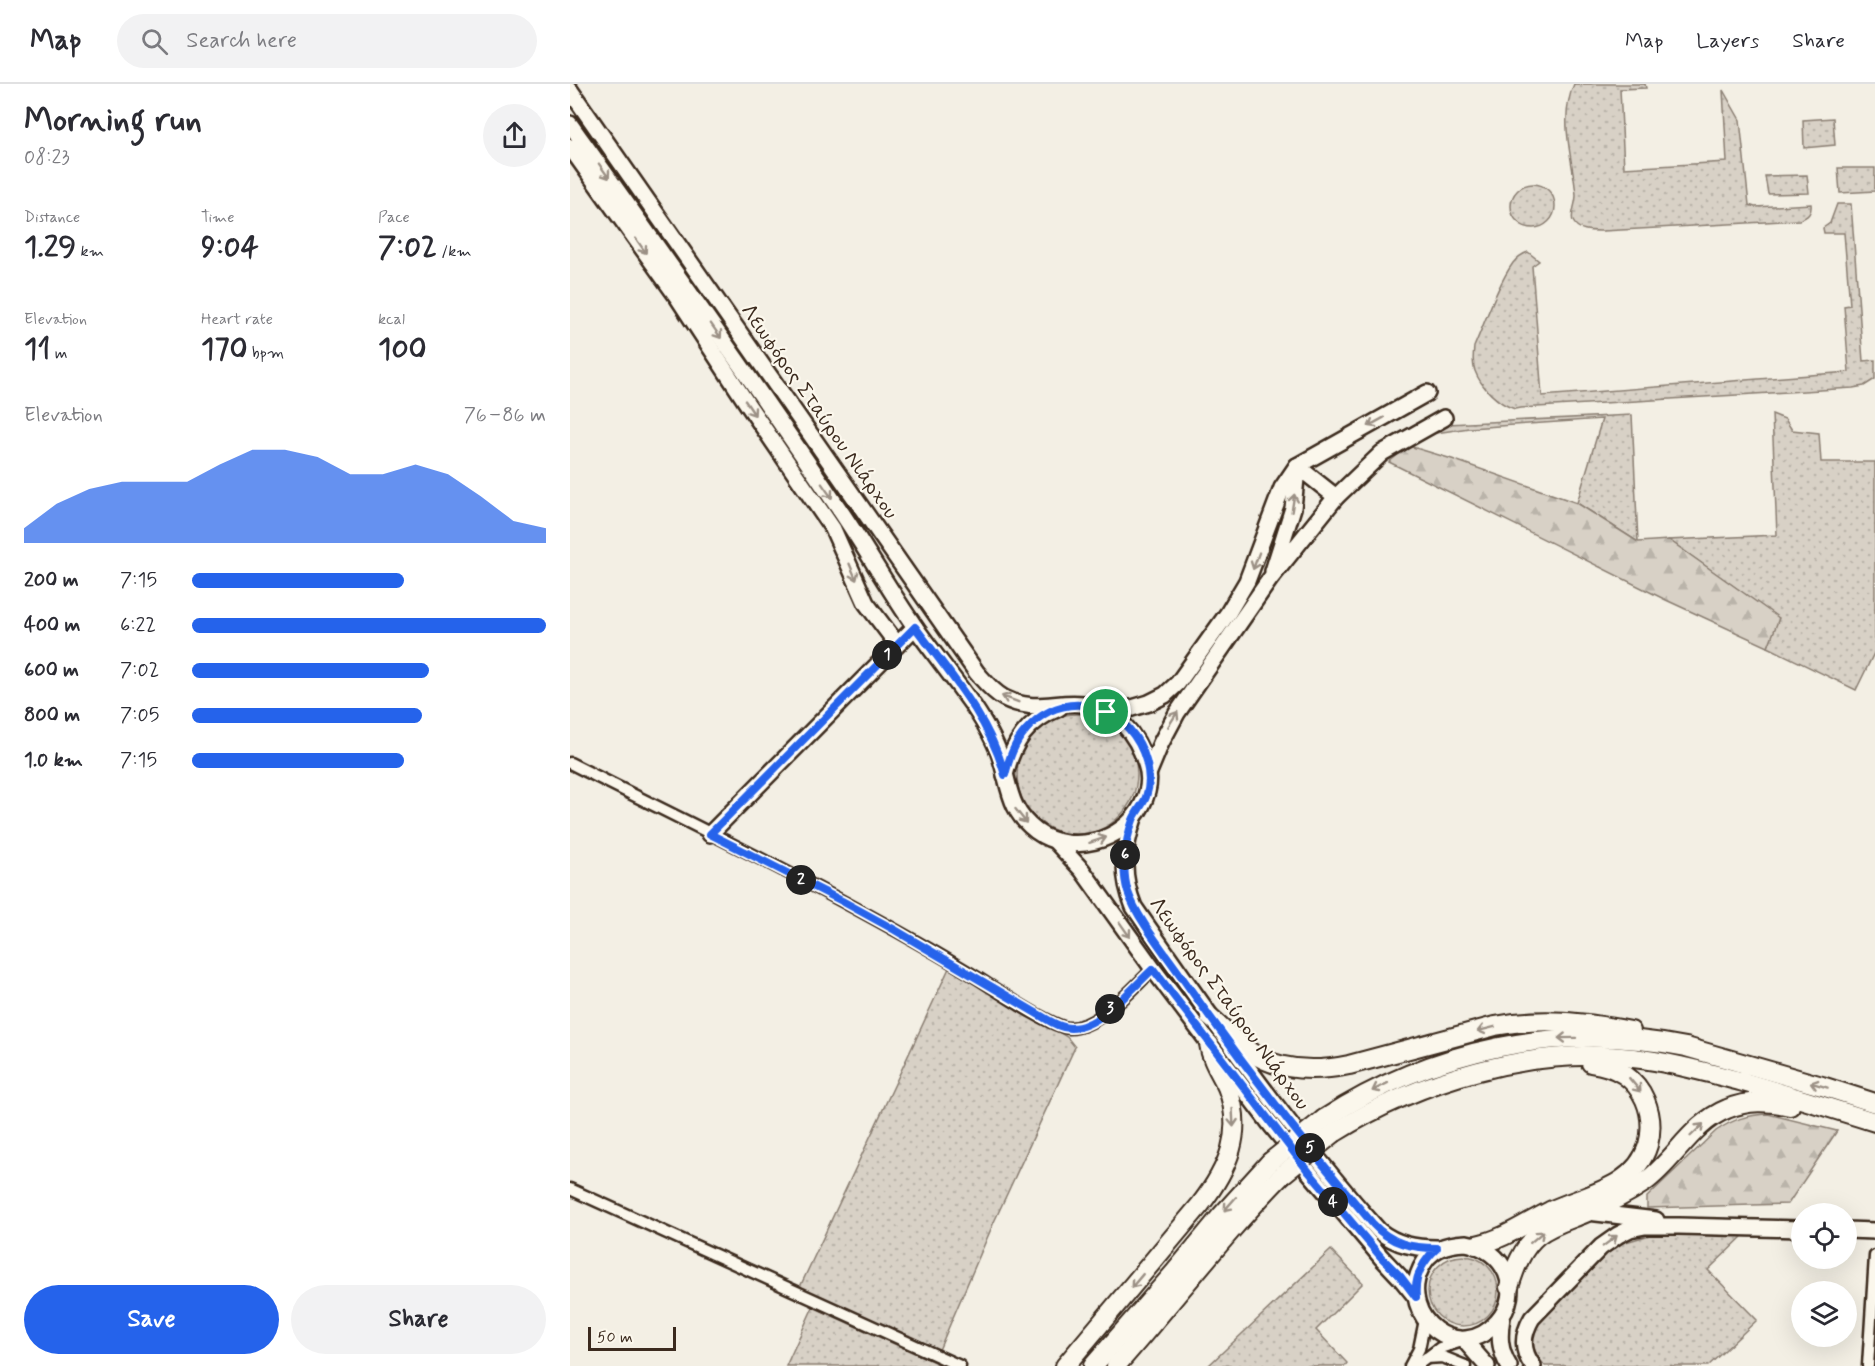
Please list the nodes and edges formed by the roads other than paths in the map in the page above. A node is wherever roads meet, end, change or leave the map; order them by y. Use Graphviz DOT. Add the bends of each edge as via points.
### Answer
graph roads {
  1 [pos="570,90"];
  2 [pos="570,124"];
  3 [pos="570,147"];
  4 [pos="1427,393"];
  5 [pos="1444,418"];
  6 [pos="1298,466"];
  7 [pos="1336,497"];
  8 [pos="1270,579"];
  9 [pos="915,627"];
  10 [pos="897,644"];
  11 [pos="1068,705"];
  12 [pos="1106,712"];
  13 [pos="570,762"];
  14 [pos="1149,772"];
  15 [pos="1005,775"];
  16 [pos="1134,818"];
  17 [pos="710,834"];
  18 [pos="1056,842"];
  19 [pos="1153,969"];
  20 [pos="1210,1017"];
  21 [pos="1209,1044"];
  22 [pos="1666,1044"];
  23 [pos="1563,1057"];
  24 [pos="1875,1103"];
  25 [pos="1830,1108"];
  26 [pos="1875,1122"];
  27 [pos="1329,1126"];
  28 [pos="1276,1168"];
  29 [pos="570,1189"];
  30 [pos="1588,1212"];
  31 [pos="1670,1226"];
  32 [pos="1791,1229"];
  33 [pos="1857,1230"];
  34 [pos="1875,1231"];
  35 [pos="1476,1245"];
  36 [pos="1437,1248"];
  37 [pos="1875,1256"];
  38 [pos="1509,1287"];
  39 [pos="1416,1297"];
  40 [pos="1502,1317"];
  41 [pos="1425,1320"];
  42 [pos="1465,1341"];
  43 [pos="1426,1358"];
  44 [pos="960,1366"];
  45 [pos="1065,1366"];
  46 [pos="1093,1366"];
  47 [pos="1116,1366"];
  48 [pos="1410,1366"];
  49 [pos="1416,1366"];
  50 [pos="1465,1366"];
  51 [pos="1487,1366"];
  52 [pos="1509,1366"];
  53 [pos="1533,1366"];
  54 [pos="1868,1366"];
  11 -- 1 [label="main road, Λεωφόρος Σταύρου Νιάρχου, one-way" via="1031,706 1011,700 998,694 977,673"];
  2 -- 9 [label="main road, Λεωφόρος Σταύρου Νιάρχου, one-way" via="837,505"];
  3 -- 10 [label="main road, one-way" via="678,298 833,529 866,603"];
  4 -- 6 [label="main road, one-way"];
  5 -- 7 [label="main road" via="1382,453"];
  6 -- 7 [label="main road"];
  8 -- 6 [label="main road, one-way" via="1293,508"];
  6 -- 12 [label="main road, one-way" via="1282,488 1248,581 1178,683 1149,703"];
  7 -- 8 [label="main road"];
  14 -- 8 [label="main road, one-way" via="1177,713"];
  9 -- 10 [label="main road"];
  9 -- 15 [label="main road, Λεωφόρος Σταύρου Νιάρχου" via="980,717 995,744"];
  10 -- 17 [label="main road"];
  11 -- 12 [label="main road, Λεωφόρος Σταύρου Νιάρχου" via="1083,704"];
  11 -- 15 [label="main road" via="1035,720 1024,731 1009,758"];
  12 -- 14 [label="main road, Λεωφόρος Σταύρου Νιάρχου" via="1130,730"];
  13 -- 17 [label="street"];
  14 -- 16 [label="main road, Λεωφόρος Σταύρου Νιάρχου" via="1149,787"];
  15 -- 18 [label="main road, Λεωφόρος Σταύρου Νιάρχου, one-way" via="1020,816 1039,834"];
  18 -- 16 [label="main road, Λεωφόρος Σταύρου Νιάρχου, one-way" via="1092,843 1113,834"];
  16 -- 20 [label="main road, Λεωφόρος Σταύρου Νιάρχου" via="1126,847 1129,894"];
  17 -- 19 [label="street" via="868,915 1062,1027 1081,1027 1096,1020"];
  18 -- 19 [label="main road, Λεωφόρος Σταύρου Νιάρχου, one-way" via="1087,877"];
  19 -- 21 [label="main road, Λεωφόρος Σταύρου Νιάρχου"];
  22 -- 20 [label="highway, one-way" via="1634,1032 1586,1022 1519,1022 1349,1065 1311,1070 1260,1057"];
  20 -- 36 [label="main road, Λεωφόρος Σταύρου Νιάρχου" via="1379,1230 1389,1239 1407,1245"];
  21 -- 39 [label="main road, Λεωφόρος Σταύρου Νιάρχου" via="1309,1172"];
  21 -- 45 [label="highway, one-way" via="1234,1115 1230,1155 1200,1205"];
  24 -- 22 [label="highway, one-way"];
  22 -- 27 [label="highway, one-way" via="1556,1039 1487,1049 1440,1062 1352,1101"];
  23 -- 25 [label="highway" via="1654,1061"];
  23 -- 27 [label="highway" via="1504,1065 1447,1081"];
  23 -- 35 [label="highway, one-way" via="1614,1068 1640,1090 1650,1124 1645,1154 1621,1181"];
  25 -- 26 [label="highway"];
  30 -- 25 [label="highway, one-way" via="1644,1182 1706,1121 1727,1109 1762,1102"];
  27 -- 28 [label="highway, bridge"];
  28 -- 46 [label="highway, one-way" via="1221,1216"];
  28 -- 47 [label="highway" via="1257,1201"];
  29 -- 44 [label="street"];
  30 -- 31 [label="main road"];
  38 -- 30 [label="highway, one-way" via="1521,1255 1533,1239"];
  31 -- 32 [label="main road"];
  53 -- 31 [label="main road, one-way" via="1524,1347 1524,1335 1536,1313 1613,1238 1637,1228"];
  33 -- 34 [label="main road"];
  35 -- 36 [label="main road"];
  35 -- 38 [label="main road" via="1503,1265"];
  36 -- 39 [label="main road" via="1424,1261 1415,1287"];
  37 -- 54 [label="street"];
  38 -- 40 [label="main road"];
  39 -- 41 [label="main road"];
  40 -- 42 [label="main road" via="1485,1334"];
  40 -- 52 [label="main road" via="1500,1344"];
  41 -- 42 [label="main road" via="1441,1333"];
  41 -- 48 [label="street"];
  42 -- 43 [label="street" via="1446,1345"];
  42 -- 51 [label="main road"];
  43 -- 49 [label="street"];
  43 -- 50 [label="street" via="1443,1357"];
}
